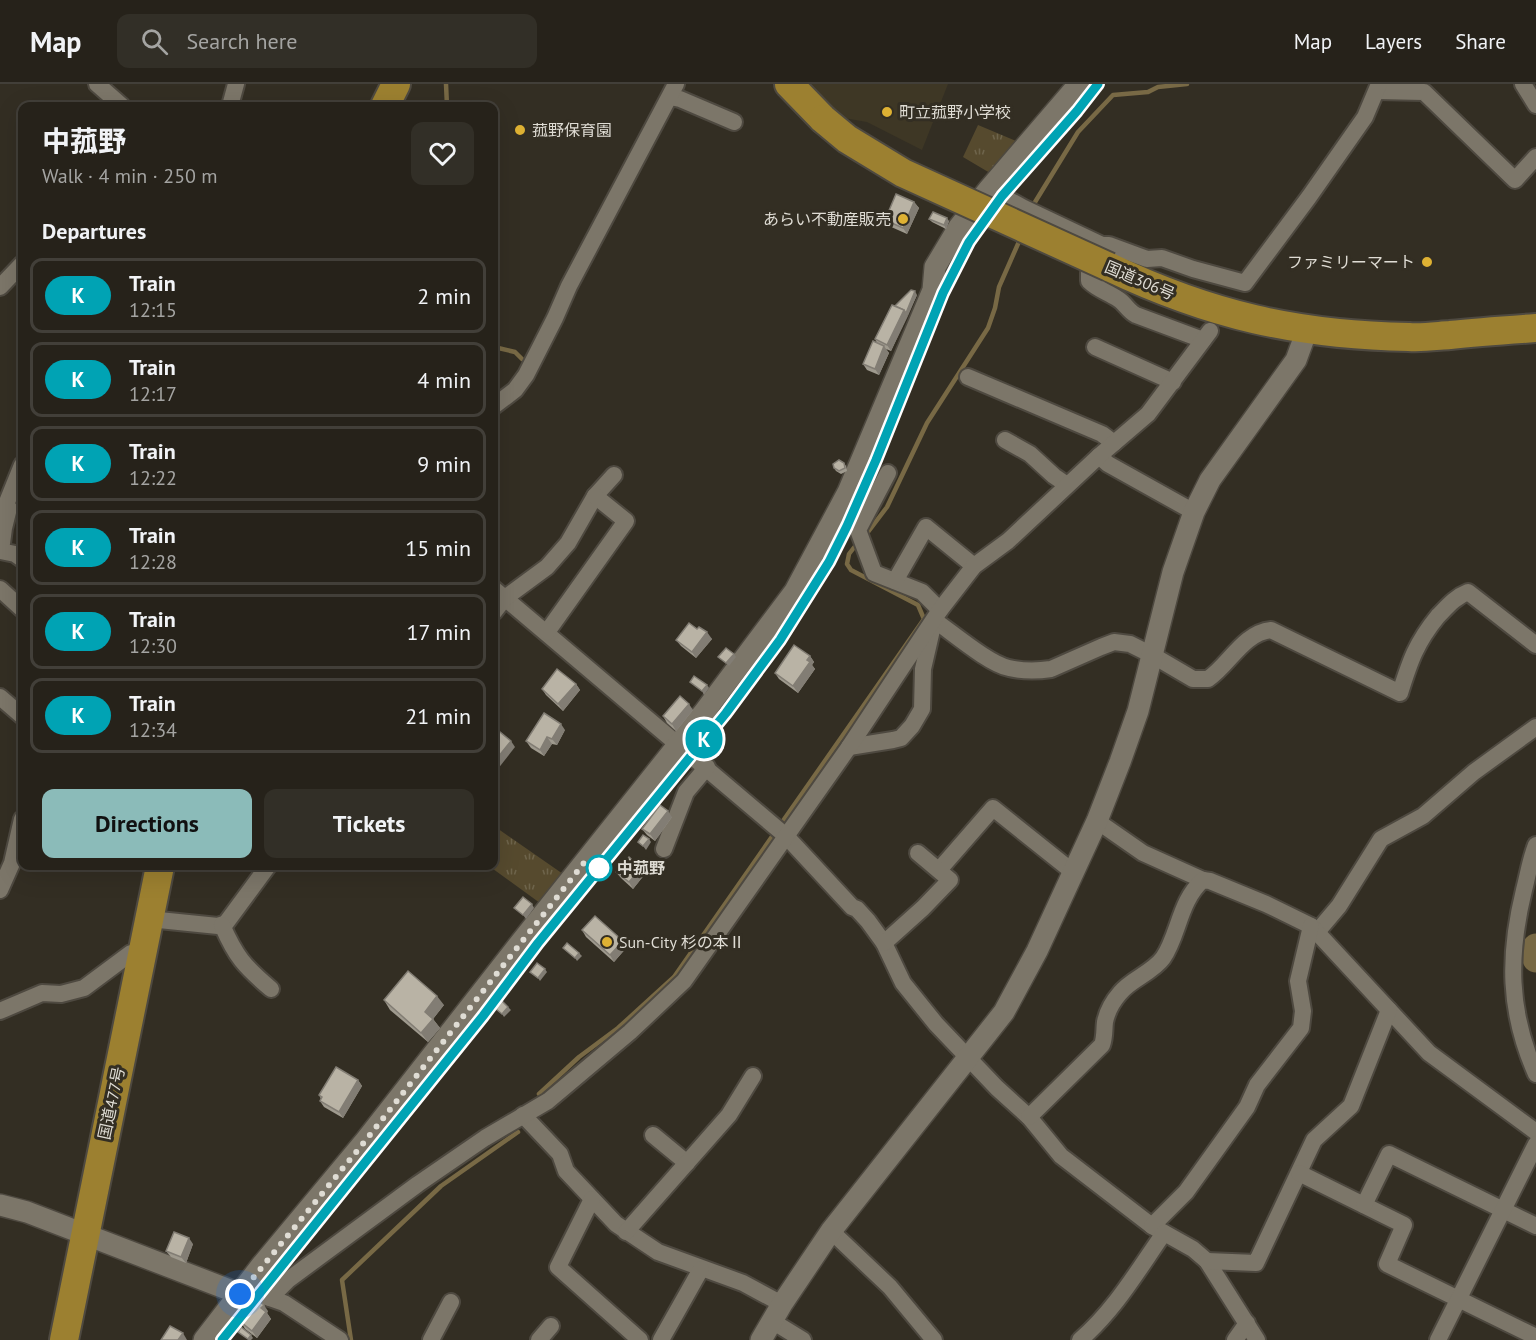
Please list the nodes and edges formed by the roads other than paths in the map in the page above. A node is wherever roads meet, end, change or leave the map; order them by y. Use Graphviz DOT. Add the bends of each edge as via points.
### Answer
graph roads {
  1 [pos="97,84"];
  2 [pos="236,84"];
  3 [pos="396,84"];
  4 [pos="789,84"];
  5 [pos="1079,84"];
  6 [pos="1523,84"];
  7 [pos="1378,88"];
  8 [pos="673,90"];
  9 [pos="117,102"];
  10 [pos="231,102"];
  11 [pos="387,102"];
  12 [pos="1536,105"];
  13 [pos="734,122"];
  14 [pos="1536,157"];
  15 [pos="989,189"];
  16 [pos="1106,256"];
  17 [pos="18,268"];
  18 [pos="0,287"];
  19 [pos="1536,328"];
  20 [pos="1307,330"];
  21 [pos="1095,347"];
  22 [pos="969,377"];
  23 [pos="1173,382"];
  24 [pos="498,403"];
  25 [pos="1005,440"];
  26 [pos="1114,443"];
  27 [pos="1099,456"];
  28 [pos="888,473"];
  29 [pos="18,475"];
  30 [pos="614,475"];
  31 [pos="1067,485"];
  32 [pos="595,496"];
  33 [pos="16,511"];
  34 [pos="1194,512"];
  35 [pos="0,555"];
  36 [pos="18,557"];
  37 [pos="974,566"];
  38 [pos="895,581"];
  39 [pos="0,589"];
  40 [pos="499,593"];
  41 [pos="18,605"];
  42 [pos="937,615"];
  43 [pos="547,632"];
  44 [pos="1536,645"];
  45 [pos="1152,655"];
  46 [pos="0,698"];
  47 [pos="18,713"];
  48 [pos="1536,728"];
  49 [pos="678,743"];
  50 [pos="849,747"];
  51 [pos="706,767"];
  52 [pos="1096,821"];
  53 [pos="786,835"];
  54 [pos="18,837"];
  55 [pos="1536,845"];
  56 [pos="664,849"];
  57 [pos="918,853"];
  58 [pos="159,870"];
  59 [pos="265,870"];
  60 [pos="939,870"];
  61 [pos="1073,872"];
  62 [pos="1203,880"];
  63 [pos="0,890"];
  64 [pos="149,918"];
  65 [pos="222,925"];
  66 [pos="1314,929"];
  67 [pos="884,943"];
  68 [pos="142,951"];
  69 [pos="271,989"];
  70 [pos="1389,1010"];
  71 [pos="0,1011"];
  72 [pos="968,1058"];
  73 [pos="1536,1074"];
  74 [pos="753,1076"];
  75 [pos="523,1115"];
  76 [pos="1029,1117"];
  77 [pos="1536,1132"];
  78 [pos="653,1135"];
  79 [pos="1536,1144"];
  80 [pos="687,1163"];
  81 [pos="1299,1173"];
  82 [pos="592,1199"];
  83 [pos="0,1205"];
  84 [pos="1364,1205"];
  85 [pos="1504,1211"];
  86 [pos="1536,1226"];
  87 [pos="1158,1229"];
  88 [pos="831,1231"];
  89 [pos="626,1232"];
  90 [pos="84,1234"];
  91 [pos="1207,1261"];
  92 [pos="701,1269"];
  93 [pos="242,1292"];
  94 [pos="270,1298"];
  95 [pos="1457,1299"];
  96 [pos="452,1302"];
  97 [pos="777,1313"];
  98 [pos="1247,1323"];
  99 [pos="551,1326"];
  100 [pos="1536,1337"];
  101 [pos="64,1340"];
  102 [pos="204,1340"];
  103 [pos="340,1340"];
  104 [pos="430,1340"];
  105 [pos="539,1340"];
  106 [pos="640,1340"];
  107 [pos="661,1340"];
  108 [pos="761,1340"];
  109 [pos="803,1340"];
  110 [pos="934,1340"];
  111 [pos="1080,1340"];
  112 [pos="1235,1340"];
  113 [pos="1257,1340"];
  114 [pos="1438,1340"];
  1 -- 9 [label="street"];
  2 -- 10 [label="street"];
  3 -- 11 [label="highway"];
  4 -- 16 [label="highway, 国道306号, bridge" via="847,139 903,173"];
  5 -- 15 [label="street"];
  6 -- 12 [label="street"];
  7 -- 14 [label="street" via="1424,92 1515,180"];
  7 -- 16 [label="street" via="1365,117 1245,283 1162,258 1147,259 1109,245"];
  8 -- 13 [label="street" via="680,99"];
  8 -- 24 [label="street" via="526,375"];
  15 -- 16 [label="street"];
  15 -- 49 [label="street" via="959,227 935,267 933,290 848,492 795,591"];
  16 -- 20 [label="highway, 国道306号" via="1150,287 1248,319"];
  16 -- 23 [label="street" via="1089,273 1089,281 1095,287 1121,300 1136,315 1206,336"];
  17 -- 18 [label="street"];
  19 -- 20 [label="highway, 国道306号" via="1410,337"];
  20 -- 34 [label="street" via="1296,360 1210,480"];
  21 -- 23 [label="street"];
  22 -- 26 [label="street" via="1102,434"];
  23 -- 26 [label="street" via="1148,414"];
  25 -- 31 [label="street" via="1030,454"];
  26 -- 27 [label="street"];
  27 -- 31 [label="street"];
  27 -- 34 [label="street"];
  28 -- 38 [label="street" via="858,530 874,573"];
  29 -- 33 [label="street" via="5,507"];
  30 -- 32 [label="street"];
  31 -- 37 [label="street" via="1008,541"];
  32 -- 40 [label="street" via="568,543 547,567"];
  32 -- 43 [label="street" via="626,521"];
  33 -- 35 [label="street" via="4,528"];
  34 -- 45 [label="street" via="1173,572"];
  35 -- 36 [label="street"];
  37 -- 38 [label="street" via="926,527"];
  37 -- 42 [label="street"];
  38 -- 42 [label="street" via="922,592"];
  39 -- 41 [label="street"];
  40 -- 43 [label="street"];
  42 -- 45 [label="street" via="986,656 1007,668 1051,669 1114,642 1130,644"];
  42 -- 50 [label="street"];
  42 -- 50 [label="street" via="923,669 922,709 912,726 901,738"];
  43 -- 49 [label="street"];
  44 -- 45 [label="street" via="1468,592 1455,599 1422,637 1400,693 1271,630 1260,631 1208,680 1193,679"];
  45 -- 52 [label="street" via="1138,711"];
  46 -- 47 [label="street"];
  48 -- 66 [label="street" via="1474,772 1424,816 1381,839 1339,906"];
  49 -- 51 [label="street"];
  49 -- 93 [label="street"];
  50 -- 53 [label="street"];
  51 -- 53 [label="street"];
  51 -- 56 [label="street" via="686,792"];
  52 -- 61 [label="street"];
  52 -- 62 [label="street" via="1143,853"];
  53 -- 67 [label="street"];
  53 -- 75 [label="street" via="684,981 548,1101"];
  54 -- 63 [label="street"];
  55 -- 73 [label="street" via="1520,904 1512,969 1516,1008"];
  57 -- 60 [label="street"];
  58 -- 64 [label="highway, 国道477号"];
  59 -- 65 [label="street"];
  60 -- 61 [label="street" via="993,808"];
  60 -- 67 [label="street" via="950,880"];
  61 -- 72 [label="street" via="1004,1012"];
  62 -- 66 [label="street" via="1266,904"];
  62 -- 76 [label="street" via="1184,908 1163,958 1125,987 1115,1000 1107,1014 1102,1045"];
  64 -- 65 [label="street"];
  64 -- 68 [label="highway, 国道477号"];
  65 -- 69 [label="street" via="237,956"];
  66 -- 70 [label="street"];
  66 -- 87 [label="street" via="1298,981 1303,1011 1301,1028"];
  67 -- 72 [label="street" via="903,983"];
  68 -- 71 [label="street" via="131,953 84,988 61,994 42,993"];
  68 -- 90 [label="highway, 国道477号"];
  70 -- 77 [label="street" via="1429,1053"];
  70 -- 81 [label="street" via="1351,1106 1314,1140"];
  72 -- 76 [label="street"];
  72 -- 88 [label="street"];
  74 -- 80 [label="street" via="729,1116"];
  75 -- 82 [label="street" via="560,1154 566,1171"];
  75 -- 94 [label="street" via="418,1184 288,1280"];
  76 -- 87 [label="street" via="1061,1156"];
  78 -- 80 [label="street"];
  79 -- 85 [label="street"];
  80 -- 89 [label="street"];
  81 -- 84 [label="street"];
  81 -- 91 [label="street" via="1256,1263"];
  82 -- 89 [label="street"];
  82 -- 106 [label="street" via="558,1267"];
  83 -- 90 [label="street"];
  84 -- 85 [label="street" via="1389,1154"];
  84 -- 95 [label="street" via="1404,1225 1387,1264"];
  85 -- 86 [label="street"];
  85 -- 95 [label="street"];
  87 -- 91 [label="street"];
  87 -- 111 [label="street" via="1114,1306"];
  88 -- 97 [label="street"];
  88 -- 110 [label="street" via="890,1287"];
  89 -- 92 [label="street" via="658,1252"];
  90 -- 93 [label="street"];
  90 -- 101 [label="highway, 国道477号"];
  91 -- 98 [label="street"];
  92 -- 97 [label="street" via="743,1283"];
  92 -- 107 [label="street"];
  93 -- 94 [label="street"];
  93 -- 102 [label="street"];
  94 -- 103 [label="street"];
  95 -- 100 [label="street"];
  95 -- 114 [label="street"];
  96 -- 104 [label="street"];
  97 -- 108 [label="street"];
  97 -- 109 [label="street"];
  98 -- 112 [label="street"];
  98 -- 113 [label="street"];
  99 -- 105 [label="street"];
}
